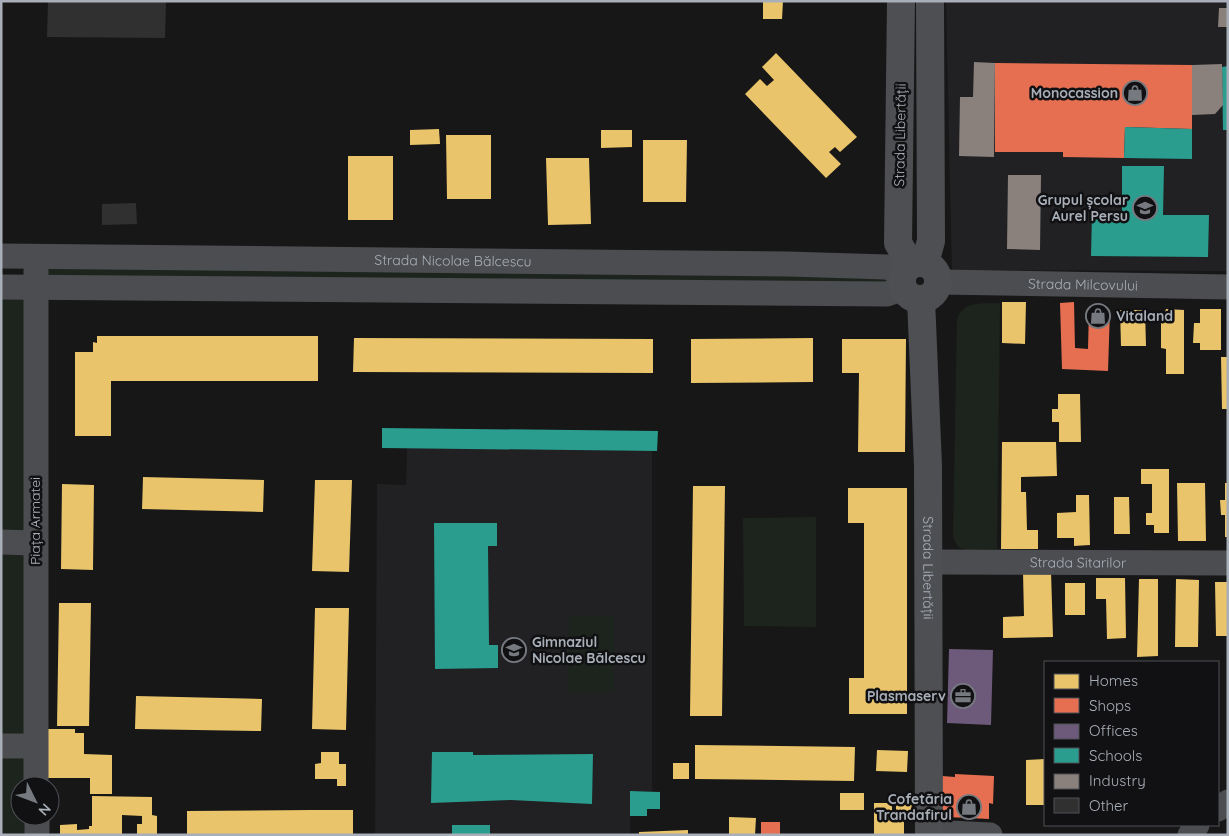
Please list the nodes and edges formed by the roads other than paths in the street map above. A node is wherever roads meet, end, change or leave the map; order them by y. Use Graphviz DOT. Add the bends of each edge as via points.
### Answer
graph roads {
  1 [pos="901,1"];
  2 [pos="930,1"];
  3 [pos="1,256"];
  4 [pos="36,256"];
  5 [pos="672,264"];
  6 [pos="917,279"];
  7 [pos="1,287"];
  8 [pos="36,287"];
  9 [pos="1228,287"];
  10 [pos="671,292"];
  11 [pos="1,542"];
  12 [pos="35,543"];
  13 [pos="928,562"];
  14 [pos="1228,563"];
  15 [pos="1,746"];
  16 [pos="35,746"];
  17 [pos="36,776"];
  18 [pos="929,833"];
  19 [pos="990,835"];
  1 -- 6 [label="main road, Strada Libertății" via="898,243"];
  2 -- 6 [label="main road, Strada Libertății" via="932,241"];
  3 -- 4 [label="street, Strada Nicolae Bălcescu"];
  4 -- 5 [label="street, Strada Nicolae Bălcescu"];
  4 -- 8 [label="street, Piața Armatei"];
  5 -- 6 [label="street, Strada Nicolae Bălcescu" via="888,267"];
  5 -- 10 [label="street"];
  6 -- 9 [label="street, Strada Milcovului"];
  6 -- 10 [label="street, Strada Nicolae Bălcescu" via="887,294"];
  6 -- 13 [label="main road, Strada Libertății" via="928,466"];
  7 -- 8 [label="street, Strada Nicolae Bălcescu"];
  8 -- 10 [label="street, Strada Nicolae Bălcescu"];
  8 -- 12 [label="street, Piața Armatei"];
  11 -- 12 [label="street"];
  12 -- 16 [label="street, Piața Armatei"];
  13 -- 14 [label="street, Strada Sitarilor"];
  13 -- 18 [label="main road, Strada Libertății"];
  15 -- 16 [label="street"];
  16 -- 17 [label="street, Piața Armatei"];
  18 -- 19 [label="street"];
}
